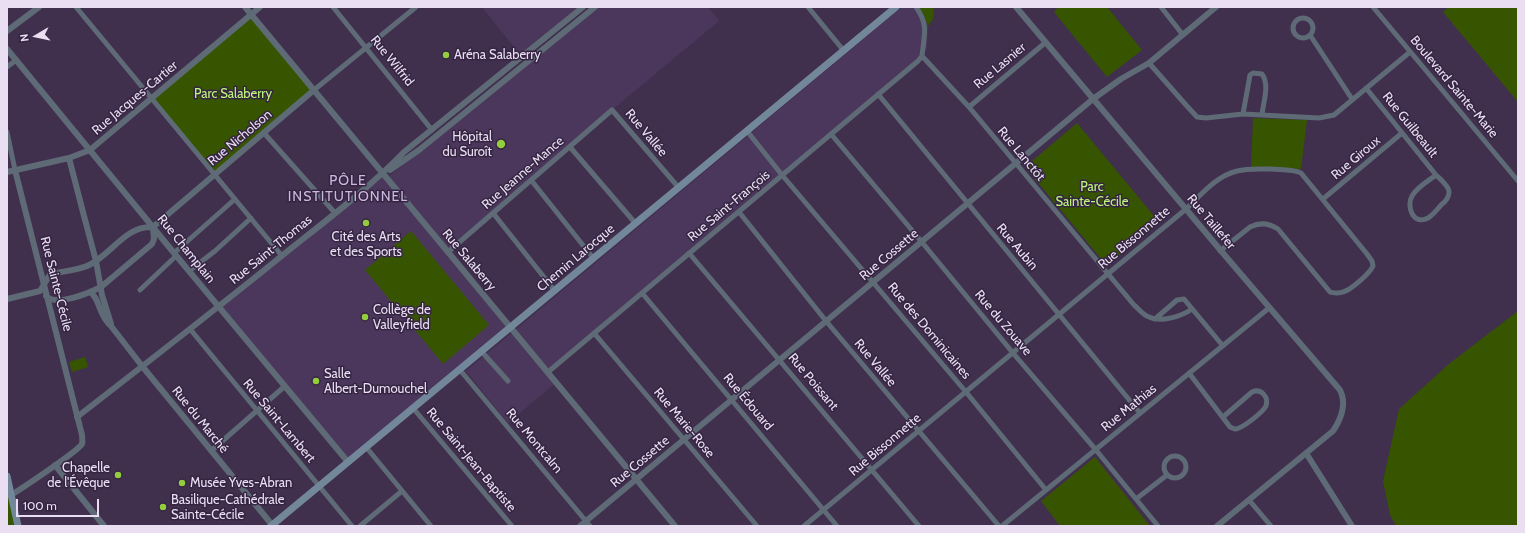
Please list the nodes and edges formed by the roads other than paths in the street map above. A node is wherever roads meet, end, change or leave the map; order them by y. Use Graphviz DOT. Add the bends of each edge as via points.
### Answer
graph roads {
  1 [pos="39,7"];
  2 [pos="76,7"];
  3 [pos="245,7"];
  4 [pos="260,7"];
  5 [pos="333,7"];
  6 [pos="416,7"];
  7 [pos="583,7"];
  8 [pos="595,7"];
  9 [pos="808,7"];
  10 [pos="896,7"];
  11 [pos="916,7"];
  12 [pos="1016,7"];
  13 [pos="1161,7"];
  14 [pos="1216,7"];
  15 [pos="1373,7"];
  16 [pos="251,14"];
  17 [pos="7,31"];
  18 [pos="1183,35"];
  19 [pos="1310,35"];
  20 [pos="1046,42"];
  21 [pos="367,48"];
  22 [pos="7,49"];
  23 [pos="844,51"];
  24 [pos="1410,52"];
  25 [pos="922,56"];
  26 [pos="16,60"];
  27 [pos="1149,63"];
  28 [pos="7,68"];
  29 [pos="1366,88"];
  30 [pos="314,90"];
  31 [pos="878,94"];
  32 [pos="152,98"];
  33 [pos="1093,99"];
  34 [pos="1352,99"];
  35 [pos="969,107"];
  36 [pos="612,110"];
  37 [pos="1243,114"];
  38 [pos="1262,115"];
  39 [pos="432,130"];
  40 [pos="747,131"];
  41 [pos="7,132"];
  42 [pos="264,133"];
  43 [pos="1402,133"];
  44 [pos="831,134"];
  45 [pos="570,147"];
  46 [pos="90,150"];
  47 [pos="70,158"];
  48 [pos="1015,163"];
  49 [pos="15,170"];
  50 [pos="7,172"];
  51 [pos="215,174"];
  52 [pos="383,174"];
  53 [pos="782,175"];
  54 [pos="1436,175"];
  55 [pos="531,180"];
  56 [pos="1518,181"];
  57 [pos="678,188"];
  58 [pos="235,199"];
  59 [pos="1323,199"];
  60 [pos="967,203"];
  61 [pos="1186,209"];
  62 [pos="739,212"];
  63 [pos="335,213"];
  64 [pos="493,213"];
  65 [pos="251,218"];
  66 [pos="636,224"];
  67 [pos="153,227"];
  68 [pos="922,241"];
  69 [pos="1220,250"];
  70 [pos="448,252"];
  71 [pos="689,253"];
  72 [pos="175,255"];
  73 [pos="282,256"];
  74 [pos="594,258"];
  75 [pos="96,260"];
  76 [pos="189,271"];
  77 [pos="1107,275"];
  78 [pos="874,281"];
  79 [pos="44,283"];
  80 [pos="101,287"];
  81 [pos="140,290"];
  82 [pos="40,291"];
  83 [pos="555,291"];
  84 [pos="90,292"];
  85 [pos="642,293"];
  86 [pos="48,298"];
  87 [pos="7,299"];
  88 [pos="219,307"];
  89 [pos="1269,308"];
  90 [pos="1192,309"];
  91 [pos="1059,314"];
  92 [pos="1155,319"];
  93 [pos="826,321"];
  94 [pos="111,326"];
  95 [pos="511,328"];
  96 [pos="190,329"];
  97 [pos="594,333"];
  98 [pos="1223,346"];
  99 [pos="482,352"];
  100 [pos="1013,353"];
  101 [pos="780,360"];
  102 [pos="142,366"];
  103 [pos="460,370"];
  104 [pos="548,372"];
  105 [pos="1189,373"];
  106 [pos="508,381"];
  107 [pos="285,386"];
  108 [pos="966,392"];
  109 [pos="732,399"];
  110 [pos="413,408"];
  111 [pos="257,411"];
  112 [pos="1140,413"];
  113 [pos="77,417"];
  114 [pos="1223,417"];
  115 [pos="918,432"];
  116 [pos="683,440"];
  117 [pos="366,447"];
  118 [pos="1096,450"];
  119 [pos="211,451"];
  120 [pos="1306,453"];
  121 [pos="348,462"];
  122 [pos="55,465"];
  123 [pos="871,470"];
  124 [pos="1167,475"];
  125 [pos="7,476"];
  126 [pos="636,479"];
  127 [pos="319,486"];
  128 [pos="1046,490"];
  129 [pos="402,491"];
  130 [pos="11,495"];
  131 [pos="1136,499"];
  132 [pos="1249,500"];
  133 [pos="824,510"];
  134 [pos="588,524"];
  135 [pos="18,526"];
  136 [pos="104,526"];
  137 [pos="272,526"];
  138 [pos="352,526"];
  139 [pos="360,526"];
  140 [pos="431,526"];
  141 [pos="512,526"];
  142 [pos="580,526"];
  143 [pos="675,526"];
  144 [pos="756,526"];
  145 [pos="804,526"];
  146 [pos="837,526"];
  147 [pos="919,526"];
  148 [pos="999,526"];
  149 [pos="1002,526"];
  150 [pos="1158,526"];
  151 [pos="1217,526"];
  152 [pos="1270,526"];
  153 [pos="1352,526"];
  1 -- 17 [label="street"];
  2 -- 32 [label="street"];
  3 -- 16 [label="street, Rue Salaberry"];
  4 -- 16 [label="street, Rue Jacques-Cartier"];
  5 -- 21 [label="street, Rue Wilfrid"];
  6 -- 21 [label="street, Rue Nicholson"];
  7 -- 39 [label="street, Rue Saint-Thomas"];
  8 -- 52 [label="street, Rue Saint-Thomas" via="419,150"];
  9 -- 23 [label="street"];
  10 -- 23 [label="main road, Chemin Larocque"];
  11 -- 25 [label="street" via="925,23"];
  12 -- 20 [label="street, Rue Taillefer"];
  13 -- 18 [label="street"];
  14 -- 18 [label="street, Rue Cossette"];
  15 -- 24 [label="street, Boulevard Sainte-Marie"];
  16 -- 30 [label="street, Rue Salaberry"];
  16 -- 32 [label="street, Rue Jacques-Cartier"];
  18 -- 27 [label="street, Rue Cossette"];
  19 -- 34 [label="street"];
  20 -- 33 [label="street, Rue Taillefer"];
  20 -- 35 [label="street, Rue Lasnier"];
  21 -- 30 [label="street, Rue Nicholson"];
  21 -- 39 [label="street, Rue Wilfrid"];
  22 -- 26 [label="street, Rue Champlain"];
  23 -- 40 [label="main road, Chemin Larocque"];
  24 -- 29 [label="street"];
  24 -- 56 [label="street, Boulevard Sainte-Marie"];
  25 -- 31 [label="street, Rue Saint-François"];
  25 -- 35 [label="street, Rue Lanctôt"];
  26 -- 28 [label="street"];
  26 -- 46 [label="street, Rue Champlain"];
  27 -- 33 [label="street, Rue Cossette"];
  27 -- 37 [label="street" via="1197,117"];
  29 -- 34 [label="street"];
  29 -- 43 [label="street, Rue Guilbeault"];
  30 -- 42 [label="street, Rue Nicholson"];
  30 -- 52 [label="street, Rue Salaberry"];
  31 -- 44 [label="street, Rue Saint-François"];
  31 -- 60 [label="street, Rue Aubin"];
  32 -- 46 [label="street, Rue Jacques-Cartier"];
  32 -- 51 [label="street"];
  33 -- 48 [label="street, Rue Cossette"];
  33 -- 61 [label="street, Rue Taillefer"];
  34 -- 38 [label="street" via="1334,115 1319,118"];
  35 -- 48 [label="street, Rue Lanctôt"];
  36 -- 45 [label="street, Rue Jeanne-Mance"];
  36 -- 57 [label="street, Rue Vallée"];
  37 -- 38 [label="street"];
  37 -- 38 [label="street" via="1250,75 1253,73 1262,74 1265,79"];
  39 -- 52 [label="street, Rue Saint-Thomas" via="404,152"];
  40 -- 53 [label="street, Rue des Dominicaines"];
  40 -- 57 [label="main road, Chemin Larocque"];
  41 -- 49 [label="street, Rue Sainte-Cécile"];
  42 -- 51 [label="street, Rue Nicholson"];
  42 -- 63 [label="street"];
  43 -- 54 [label="street, Rue Guilbeault"];
  43 -- 59 [label="street, Rue Giroux"];
  44 -- 53 [label="street, Rue Saint-François"];
  44 -- 68 [label="street, Rue du Zouave"];
  45 -- 55 [label="street, Rue Jeanne-Mance"];
  45 -- 66 [label="street"];
  46 -- 47 [label="street, Rue Jacques-Cartier"];
  46 -- 67 [label="street, Rue Champlain"];
  47 -- 49 [label="street, Rue Jacques-Cartier"];
  47 -- 75 [label="street, Rue du Marché"];
  48 -- 60 [label="street, Rue Cossette"];
  48 -- 77 [label="street, Rue Lanctôt"];
  49 -- 50 [label="street, Rue Jacques-Cartier"];
  49 -- 79 [label="street, Rue Sainte-Cécile"];
  51 -- 58 [label="street"];
  51 -- 67 [label="street, Rue Nicholson"];
  52 -- 63 [label="street, Rue Saint-Thomas"];
  52 -- 70 [label="street, Rue Salaberry"];
  53 -- 62 [label="street, Rue Saint-François"];
  53 -- 78 [label="street, Rue des Dominicaines"];
  54 -- 54 [label="street, Rue Guilbeault" via="1411,197 1410,212 1420,220 1427,219 1447,199 1447,187"];
  55 -- 64 [label="street, Rue Jeanne-Mance"];
  55 -- 74 [label="street"];
  57 -- 66 [label="main road, Chemin Larocque"];
  58 -- 65 [label="street"];
  58 -- 72 [label="street"];
  59 -- 61 [label="street, Rue Bissonnette" via="1301,173 1251,169 1224,175"];
  59 -- 69 [label="street, Rue Bissonnette" via="1372,261 1373,266 1366,275 1343,293 1330,292 1286,237 1271,225 1254,224"];
  60 -- 68 [label="street, Rue Cossette"];
  60 -- 91 [label="street, Rue Aubin"];
  61 -- 69 [label="street, Rue Taillefer"];
  61 -- 77 [label="street, Rue Bissonnette"];
  62 -- 71 [label="street, Rue Saint-François"];
  62 -- 93 [label="street, Rue Vallée"];
  63 -- 73 [label="street, Rue Saint-Thomas"];
  64 -- 70 [label="street, Rue Jeanne-Mance"];
  64 -- 83 [label="street"];
  65 -- 73 [label="street"];
  65 -- 76 [label="street"];
  66 -- 74 [label="main road, Chemin Larocque"];
  67 -- 72 [label="street, Rue Champlain"];
  67 -- 75 [label="street, Rue Nicholson" via="146,226 135,230"];
  67 -- 80 [label="street" via="152,244"];
  68 -- 78 [label="street, Rue Cossette"];
  68 -- 100 [label="street, Rue du Zouave"];
  69 -- 89 [label="street, Rue Taillefer"];
  70 -- 95 [label="street, Rue Salaberry"];
  71 -- 85 [label="street, Rue Saint-François"];
  71 -- 101 [label="street, Rue Poissant"];
  72 -- 76 [label="street, Rue Champlain"];
  72 -- 81 [label="street"];
  73 -- 88 [label="street, Rue Saint-Thomas"];
  74 -- 83 [label="main road, Chemin Larocque"];
  75 -- 79 [label="street, Rue Nicholson" via="90,265 52,274"];
  75 -- 80 [label="street, Rue du Marché"];
  76 -- 88 [label="street, Rue Champlain"];
  77 -- 91 [label="street, Rue Bissonnette"];
  77 -- 92 [label="street, Rue Lanctôt" via="1146,316"];
  78 -- 93 [label="street, Rue Cossette"];
  78 -- 108 [label="street, Rue des Dominicaines"];
  79 -- 82 [label="street, Rue Nicholson"];
  79 -- 86 [label="street, Rue Sainte-Cécile"];
  80 -- 84 [label="street"];
  80 -- 94 [label="street, Rue du Marché"];
  82 -- 86 [label="street"];
  82 -- 87 [label="street"];
  83 -- 95 [label="main road, Chemin Larocque"];
  84 -- 86 [label="street" via="61,301"];
  84 -- 94 [label="street, Rue du Marché" via="94,294 105,321"];
  85 -- 97 [label="street, Rue Saint-François"];
  85 -- 109 [label="street, Rue Édouard"];
  86 -- 113 [label="street, Rue Sainte-Cécile"];
  88 -- 96 [label="street, Rue Saint-Thomas"];
  88 -- 107 [label="street, Rue Champlain"];
  89 -- 98 [label="street, Rue Mathias"];
  89 -- 120 [label="street, Rue Taillefer" via="1342,394 1339,422 1333,431"];
  90 -- 92 [label="street" via="1185,314"];
  90 -- 92 [label="street" via="1184,299 1177,300"];
  90 -- 98 [label="street"];
  91 -- 100 [label="street, Rue Bissonnette"];
  91 -- 112 [label="street, Rue Aubin"];
  93 -- 101 [label="street, Rue Cossette"];
  93 -- 115 [label="street, Rue Vallée"];
  94 -- 102 [label="street, Rue du Marché"];
  95 -- 99 [label="main road, Chemin Larocque"];
  95 -- 104 [label="street, Rue Salaberry"];
  96 -- 102 [label="street, Rue Saint-Thomas"];
  96 -- 111 [label="street, Rue Saint-Lambert"];
  97 -- 104 [label="street, Rue Saint-François"];
  97 -- 116 [label="street, Rue Marie-Rose"];
  98 -- 105 [label="street, Rue Mathias"];
  99 -- 103 [label="main road, Chemin Larocque"];
  99 -- 106 [label="street"];
  100 -- 108 [label="street, Rue Bissonnette"];
  100 -- 118 [label="street, Rue du Zouave"];
  101 -- 109 [label="street, Rue Cossette"];
  101 -- 123 [label="street, Rue Poissant"];
  102 -- 113 [label="street, Rue Saint-Thomas"];
  102 -- 119 [label="street, Rue du Marché"];
  103 -- 110 [label="main road, Chemin Larocque"];
  103 -- 134 [label="street, Rue Montcalm"];
  104 -- 126 [label="street, Rue Salaberry"];
  105 -- 112 [label="street, Rue Mathias"];
  105 -- 114 [label="street"];
  107 -- 111 [label="street"];
  107 -- 121 [label="street, Rue Champlain"];
  108 -- 115 [label="street, Rue Bissonnette"];
  108 -- 128 [label="street, Rue des Dominicaines"];
  109 -- 116 [label="street, Rue Cossette"];
  109 -- 133 [label="street, Rue Édouard"];
  110 -- 117 [label="main road, Chemin Larocque"];
  110 -- 141 [label="street, Rue Saint-Jean-Baptiste"];
  111 -- 119 [label="street"];
  111 -- 127 [label="street, Rue Saint-Lambert"];
  112 -- 118 [label="street, Rue Mathias"];
  113 -- 122 [label="street, Rue Sainte-Cécile" via="81,446"];
  114 -- 114 [label="street" via="1230,427 1241,427 1265,408 1266,397 1256,390"];
  115 -- 123 [label="street, Rue Bissonnette"];
  115 -- 148 [label="street, Rue Vallée"];
  116 -- 126 [label="street, Rue Cossette"];
  116 -- 144 [label="street, Rue Marie-Rose"];
  117 -- 121 [label="main road, Chemin Larocque"];
  117 -- 129 [label="street"];
  118 -- 128 [label="street, Rue Mathias"];
  118 -- 131 [label="street, Rue du Zouave"];
  119 -- 137 [label="street, Rue du Marché"];
  120 -- 132 [label="street, Rue Taillefer"];
  120 -- 153 [label="street"];
  121 -- 127 [label="main road, Chemin Larocque"];
  122 -- 130 [label="street"];
  122 -- 136 [label="street"];
  123 -- 133 [label="street, Rue Bissonnette"];
  123 -- 147 [label="street, Rue Poissant"];
  124 -- 124 [label="street" via="1174,478 1184,474 1186,466 1183,460 1173,456 1167,459 1164,465"];
  124 -- 131 [label="street"];
  125 -- 130 [label="main road"];
  126 -- 134 [label="street, Rue Cossette"];
  126 -- 143 [label="street, Rue Salaberry"];
  127 -- 137 [label="main road, Chemin Larocque"];
  127 -- 138 [label="street, Rue Saint-Lambert"];
  128 -- 149 [label="street, Rue Mathias"];
  129 -- 139 [label="street"];
  129 -- 140 [label="street"];
  130 -- 135 [label="main road"];
  131 -- 150 [label="street, Rue du Zouave"];
  132 -- 151 [label="street, Rue Taillefer"];
  132 -- 152 [label="street"];
  133 -- 145 [label="street, Rue Bissonnette"];
  133 -- 146 [label="street, Rue Édouard"];
  134 -- 142 [label="street, Rue Cossette"];
}
